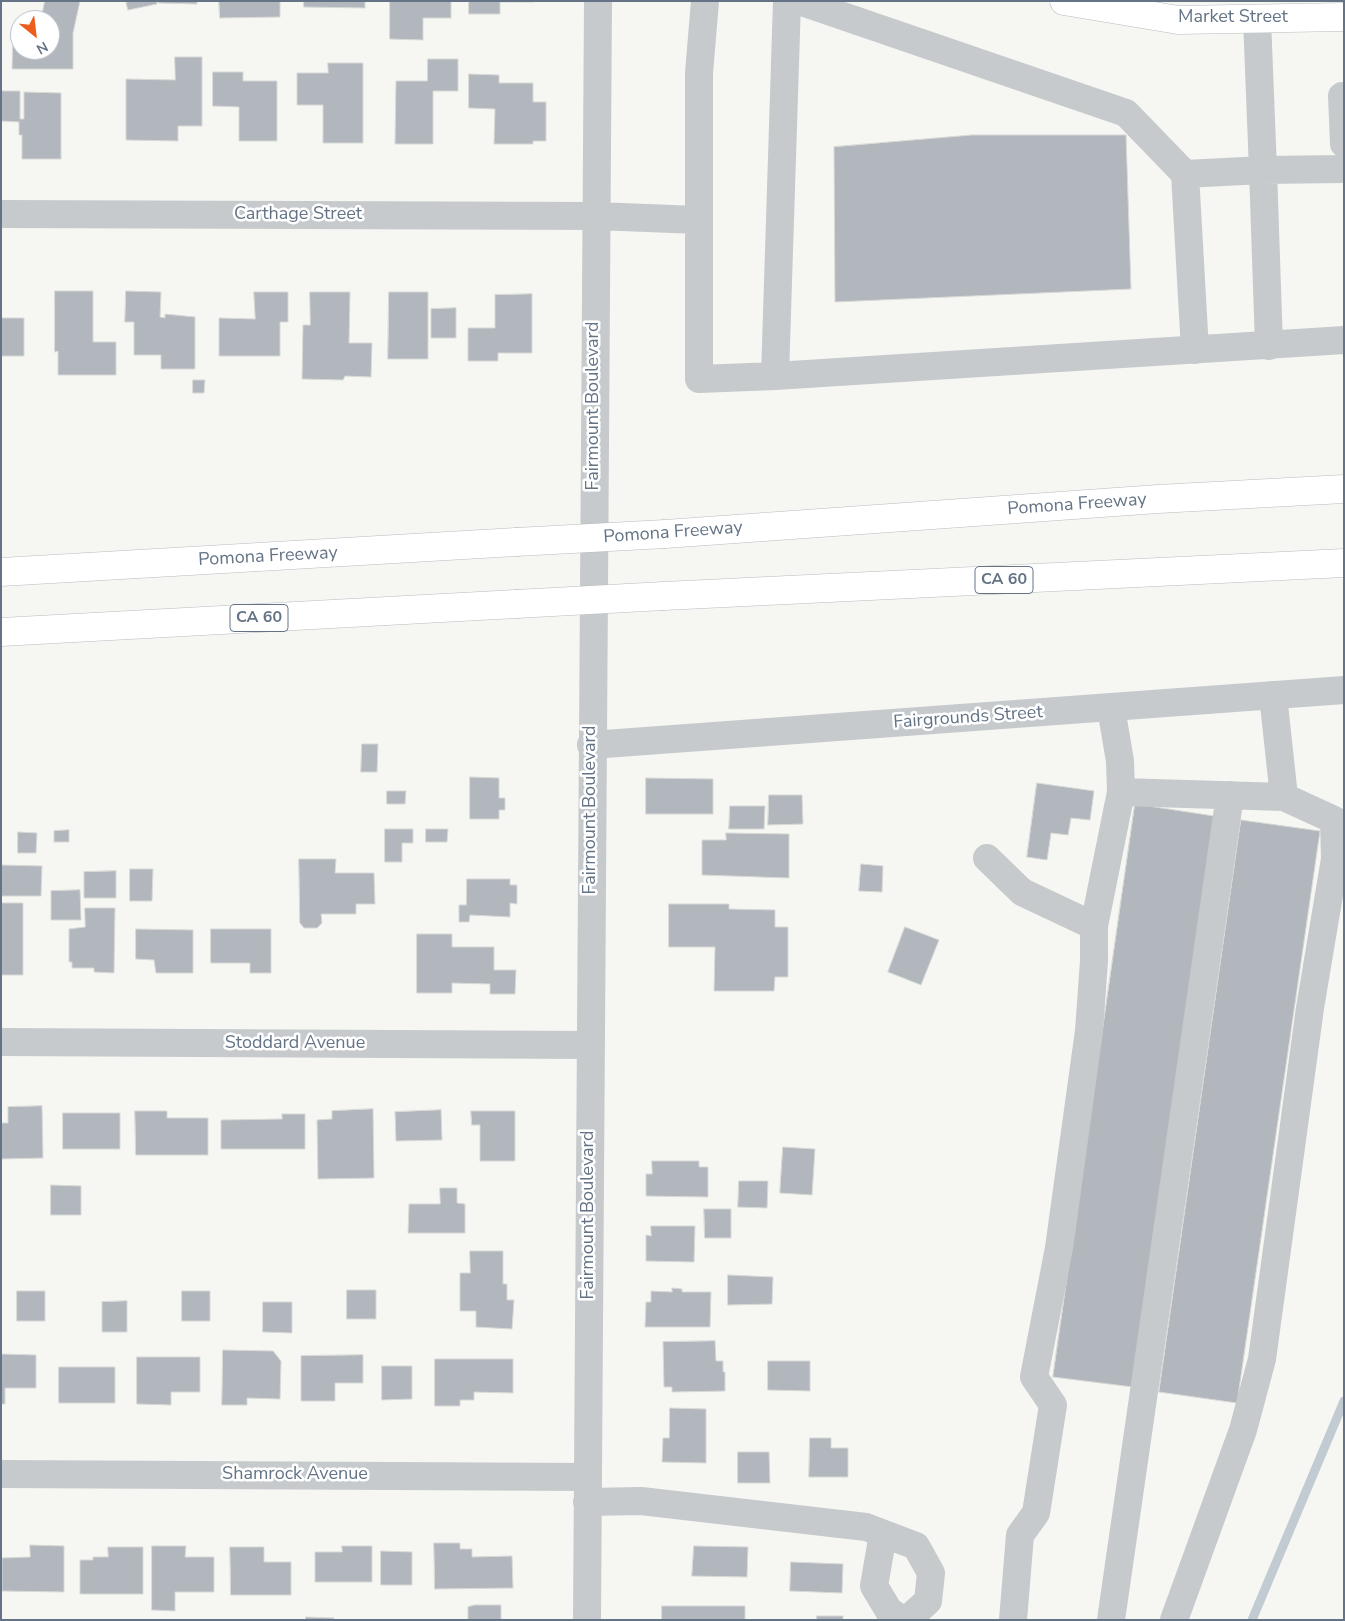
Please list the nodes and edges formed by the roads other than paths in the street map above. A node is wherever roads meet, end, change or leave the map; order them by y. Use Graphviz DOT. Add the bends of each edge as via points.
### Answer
graph roads {
  1 [pos="598,1"];
  2 [pos="705,1"];
  3 [pos="788,1"];
  4 [pos="798,1"];
  5 [pos="1064,1"];
  6 [pos="1344,18"];
  7 [pos="1257,19"];
  8 [pos="1342,96"];
  9 [pos="1344,144"];
  10 [pos="1344,168"];
  11 [pos="1264,170"];
  12 [pos="1185,174"];
  13 [pos="1,214"];
  14 [pos="596,216"];
  15 [pos="698,220"];
  16 [pos="1344,340"];
  17 [pos="1269,346"];
  18 [pos="1195,350"];
  19 [pos="775,376"];
  20 [pos="1344,489"];
  21 [pos="1,560"];
  22 [pos="1344,564"];
  23 [pos="113,566"];
  24 [pos="1,572"];
  25 [pos="1,632"];
  26 [pos="1331,690"];
  27 [pos="1273,695"];
  28 [pos="1111,708"];
  29 [pos="591,745"];
  30 [pos="1121,792"];
  31 [pos="1230,795"];
  32 [pos="1284,797"];
  33 [pos="987,858"];
  34 [pos="1094,926"];
  35 [pos="1,1042"];
  36 [pos="590,1045"];
  37 [pos="1,1474"];
  38 [pos="588,1490"];
  39 [pos="884,1534"];
  40 [pos="587,1620"];
  41 [pos="903,1620"];
  42 [pos="907,1620"];
  43 [pos="1013,1620"];
  44 [pos="1111,1620"];
  45 [pos="1174,1620"];
  1 -- 14 [label="street, Fairmount Boulevard"];
  2 -- 15 [label="street" via="699,73"];
  3 -- 19 [label="street"];
  4 -- 12 [label="street" via="1126,113"];
  5 -- 7 [label="main road, Market Street" via="1178,20"];
  6 -- 7 [label="main road, Market Street"];
  7 -- 11 [label="street"];
  8 -- 9 [label="street"];
  10 -- 11 [label="street"];
  11 -- 12 [label="street"];
  11 -- 17 [label="street"];
  12 -- 18 [label="street"];
  13 -- 14 [label="street, Carthage Street"];
  14 -- 15 [label="street, Carthage Street"];
  14 -- 29 [label="street, Fairmount Boulevard"];
  15 -- 19 [label="street" via="699,379"];
  16 -- 17 [label="street"];
  17 -- 18 [label="street"];
  18 -- 19 [label="street"];
  20 -- 23 [label="main road, Pomona Freeway, bridge" via="665,534"];
  21 -- 23 [label="main road"];
  22 -- 25 [label="main road, CA 60, bridge"];
  23 -- 24 [label="main road, Pomona Freeway"];
  26 -- 27 [label="street, Fairgrounds Street"];
  27 -- 28 [label="street, Fairgrounds Street"];
  27 -- 32 [label="street"];
  28 -- 29 [label="street, Fairgrounds Street"];
  28 -- 30 [label="street" via="1120,761"];
  29 -- 36 [label="street, Fairmount Boulevard"];
  30 -- 31 [label="street"];
  30 -- 34 [label="street"];
  31 -- 32 [label="street"];
  31 -- 44 [label="street"];
  32 -- 45 [label="street" via="1334,820 1334,859 1310,1008 1262,1359 1243,1430"];
  33 -- 34 [label="street" via="1022,892"];
  34 -- 43 [label="street" via="1089,1030 1059,1248 1034,1377 1053,1405 1036,1513 1020,1535"];
  35 -- 36 [label="street, Stoddard Avenue"];
  36 -- 38 [label="street, Fairmount Boulevard"];
  37 -- 38 [label="street, Shamrock Avenue"];
  38 -- 39 [label="street, Shamrock Avenue" via="641,1501 866,1527"];
  38 -- 40 [label="street, Fairmount Boulevard"];
  39 -- 41 [label="street" via="874,1586 889,1611"];
  39 -- 42 [label="street, Shamrock Avenue" via="916,1546 931,1573 928,1601"];
}
